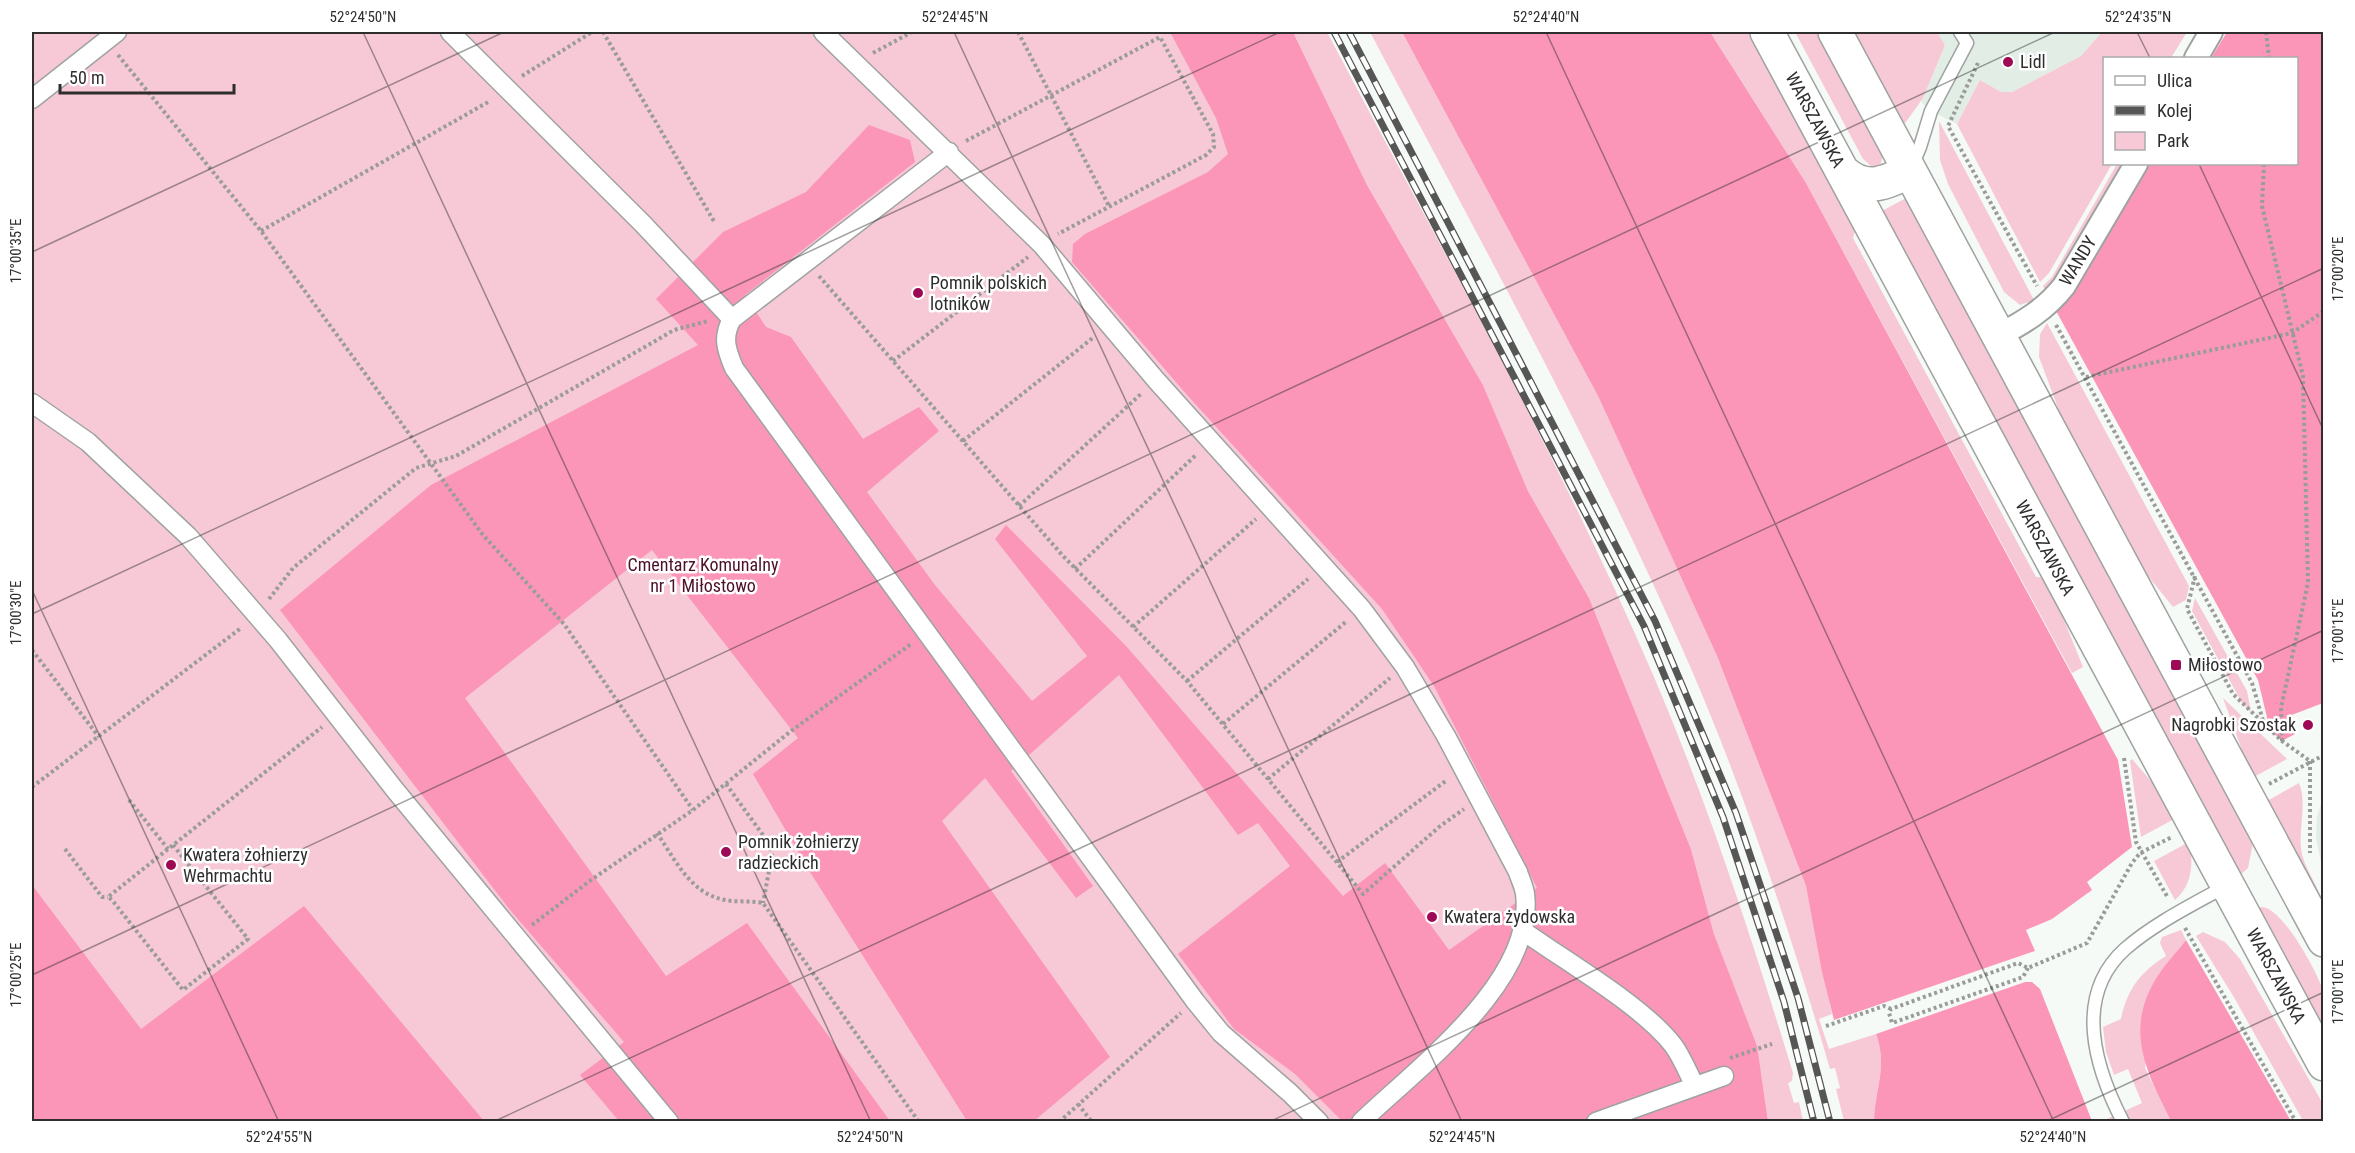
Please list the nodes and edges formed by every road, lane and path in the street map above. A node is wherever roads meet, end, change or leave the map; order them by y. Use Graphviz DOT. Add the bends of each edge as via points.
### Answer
graph roads {
  1 [pos="450,32"];
  2 [pos="592,32"];
  3 [pos="603,32"];
  4 [pos="823,32"];
  5 [pos="912,32"];
  6 [pos="1018,32"];
  7 [pos="1157,32"];
  8 [pos="1767,32"];
  9 [pos="1835,32"];
  10 [pos="1960,32"];
  11 [pos="2211,32"];
  12 [pos="2266,32"];
  13 [pos="111,36"];
  14 [pos="1160,37"];
  15 [pos="2197,57"];
  16 [pos="2269,57"];
  17 [pos="855,63"];
  18 [pos="507,88"];
  19 [pos="1050,95"];
  20 [pos="32,99"];
  21 [pos="1948,126"];
  22 [pos="949,152"];
  23 [pos="2135,165"];
  24 [pos="2264,165"];
  25 [pos="1909,171"];
  26 [pos="1843,172"];
  27 [pos="1109,206"];
  28 [pos="715,223"];
  29 [pos="261,231"];
  30 [pos="1042,245"];
  31 [pos="807,261"];
  32 [pos="2047,306"];
  33 [pos="2324,311"];
  34 [pos="732,319"];
  35 [pos="1109,325"];
  36 [pos="2292,333"];
  37 [pos="1998,336"];
  38 [pos="893,361"];
  39 [pos="2086,377"];
  40 [pos="1156,380"];
  41 [pos="32,404"];
  42 [pos="1212,440"];
  43 [pos="963,441"];
  44 [pos="432,461"];
  45 [pos="1271,505"];
  46 [pos="1018,506"];
  47 [pos="1324,565"];
  48 [pos="1075,569"];
  49 [pos="2195,576"];
  50 [pos="1362,609"];
  51 [pos="256,614"];
  52 [pos="1133,627"];
  53 [pos="926,633"];
  54 [pos="32,650"];
  55 [pos="1405,667"];
  56 [pos="1187,681"];
  57 [pos="337,716"];
  58 [pos="1222,724"];
  59 [pos="2264,724"];
  60 [pos="99,736"];
  61 [pos="2282,741"];
  62 [pos="2324,755"];
  63 [pos="2124,758"];
  64 [pos="2310,761"];
  65 [pos="1464,769"];
  66 [pos="1268,779"];
  67 [pos="726,784"];
  68 [pos="32,787"];
  69 [pos="2262,788"];
  70 [pos="1479,798"];
  71 [pos="129,800"];
  72 [pos="693,810"];
  73 [pos="657,833"];
  74 [pos="2178,833"];
  75 [pos="173,845"];
  76 [pos="65,849"];
  77 [pos="168,849"];
  78 [pos="2142,852"];
  79 [pos="1337,862"];
  80 [pos="2313,862"];
  81 [pos="2227,886"];
  82 [pos="108,897"];
  83 [pos="763,903"];
  84 [pos="2177,914"];
  85 [pos="1522,930"];
  86 [pos="516,938"];
  87 [pos="2324,940"];
  88 [pos="2028,968"];
  89 [pos="1195,1001"];
  90 [pos="1891,1009"];
  91 [pos="1826,1026"];
  92 [pos="2324,1064"];
  93 [pos="1724,1076"];
  94 [pos="1695,1086"];
  95 [pos="1078,1104"];
  96 [pos="1062,1121"];
  97 [pos="669,1122"];
  98 [pos="919,1122"];
  99 [pos="1092,1122"];
  100 [pos="1319,1122"];
  101 [pos="1361,1122"];
  102 [pos="1596,1122"];
  103 [pos="2123,1122"];
  104 [pos="2296,1122"];
  1 -- 18 [label="street"];
  2 -- 18 [label="path"];
  3 -- 28 [label="path"];
  4 -- 17 [label="street"];
  5 -- 17 [label="path"];
  6 -- 19 [label="path"];
  7 -- 14 [label="path"];
  8 -- 26 [label="main road, WARSZAWSKA"];
  9 -- 25 [label="main road"];
  10 -- 25 [label="lane" via="1967,43 1930,111"];
  11 -- 15 [label="street"];
  12 -- 16 [label="path"];
  13 -- 20 [label="street"];
  13 -- 29 [label="path"];
  14 -- 19 [label="path"];
  14 -- 27 [label="path" via="1213,134 1214,147 1206,155"];
  17 -- 22 [label="street"];
  18 -- 29 [label="path" via="501,95"];
  18 -- 34 [label="street"];
  19 -- 22 [label="path"];
  19 -- 27 [label="path"];
  21 -- 32 [label="path"];
  22 -- 30 [label="street"];
  22 -- 31 [label="street"];
  23 -- 32 [label="street, WANDY" via="2064,286"];
  24 -- 36 [label="path" via="2262,206"];
  25 -- 26 [label="main road" via="1873,185 1860,184"];
  25 -- 37 [label="main road"];
  26 -- 81 [label="main road, WARSZAWSKA"];
  27 -- 30 [label="path"];
  29 -- 44 [label="path"];
  30 -- 35 [label="street"];
  30 -- 38 [label="path"];
  31 -- 34 [label="street"];
  31 -- 38 [label="path"];
  32 -- 37 [label="street, WANDY"];
  32 -- 39 [label="path"];
  33 -- 36 [label="path"];
  34 -- 44 [label="path" via="674,330 456,456"];
  34 -- 53 [label="street" via="725,346 734,368"];
  35 -- 40 [label="street"];
  35 -- 43 [label="path"];
  36 -- 39 [label="path"];
  36 -- 61 [label="path" via="2303,376 2308,583 2281,708"];
  37 -- 87 [label="main road"];
  38 -- 43 [label="path"];
  39 -- 49 [label="path"];
  40 -- 42 [label="street"];
  40 -- 46 [label="path"];
  41 -- 51 [label="street" via="88,442 138,487 188,536"];
  42 -- 45 [label="street"];
  42 -- 48 [label="path"];
  43 -- 46 [label="path"];
  44 -- 51 [label="path" via="416,468 293,568"];
  44 -- 72 [label="path" via="483,535 564,624"];
  45 -- 47 [label="street"];
  45 -- 52 [label="path"];
  46 -- 48 [label="path"];
  47 -- 50 [label="street"];
  47 -- 56 [label="path"];
  48 -- 52 [label="path"];
  49 -- 59 [label="path" via="2252,683"];
  49 -- 59 [label="path" via="2187,609 2233,694"];
  50 -- 55 [label="street"];
  50 -- 58 [label="path"];
  51 -- 57 [label="street"];
  51 -- 60 [label="path"];
  52 -- 56 [label="path"];
  53 -- 67 [label="path" via="791,731"];
  53 -- 89 [label="street"];
  54 -- 60 [label="path"];
  55 -- 65 [label="street"];
  55 -- 66 [label="path"];
  56 -- 58 [label="path"];
  57 -- 75 [label="path"];
  57 -- 86 [label="street"];
  58 -- 66 [label="path"];
  59 -- 61 [label="path"];
  60 -- 68 [label="path"];
  61 -- 64 [label="path"];
  62 -- 64 [label="path"];
  63 -- 78 [label="path" via="2136,842"];
  64 -- 69 [label="path"];
  64 -- 80 [label="path" via="2308,837"];
  65 -- 70 [label="street"];
  65 -- 79 [label="path"];
  66 -- 79 [label="path"];
  67 -- 72 [label="path"];
  67 -- 83 [label="path" via="768,842 772,855"];
  70 -- 79 [label="path" via="1439,827 1363,894"];
  70 -- 85 [label="street" via="1525,893"];
  71 -- 77 [label="path"];
  72 -- 73 [label="path"];
  73 -- 83 [label="path" via="694,884 707,895"];
  73 -- 86 [label="path"];
  74 -- 78 [label="path"];
  75 -- 77 [label="path"];
  75 -- 82 [label="path" via="248,939 183,990"];
  76 -- 82 [label="path" via="102,897"];
  77 -- 82 [label="path"];
  78 -- 84 [label="path"];
  78 -- 88 [label="path" via="2087,943"];
  81 -- 84 [label="lane"];
  81 -- 92 [label="main road, WARSZAWSKA"];
  83 -- 98 [label="path"];
  84 -- 103 [label="lane" via="2123,951 2107,973 2093,1005 2091,1026 2097,1055"];
  84 -- 104 [label="path"];
  85 -- 94 [label="street" via="1654,1027 1673,1046"];
  85 -- 101 [label="street" via="1507,966 1485,1002"];
  86 -- 97 [label="street"];
  88 -- 90 [label="path" via="2018,963"];
  88 -- 90 [label="path" via="2023,977 1891,1020"];
  89 -- 95 [label="path"];
  89 -- 100 [label="street" via="1221,1033"];
  90 -- 91 [label="path" via="1884,1006"];
  93 -- 94 [label="street"];
  94 -- 102 [label="street"];
  95 -- 96 [label="path"];
  95 -- 99 [label="path"];
}
